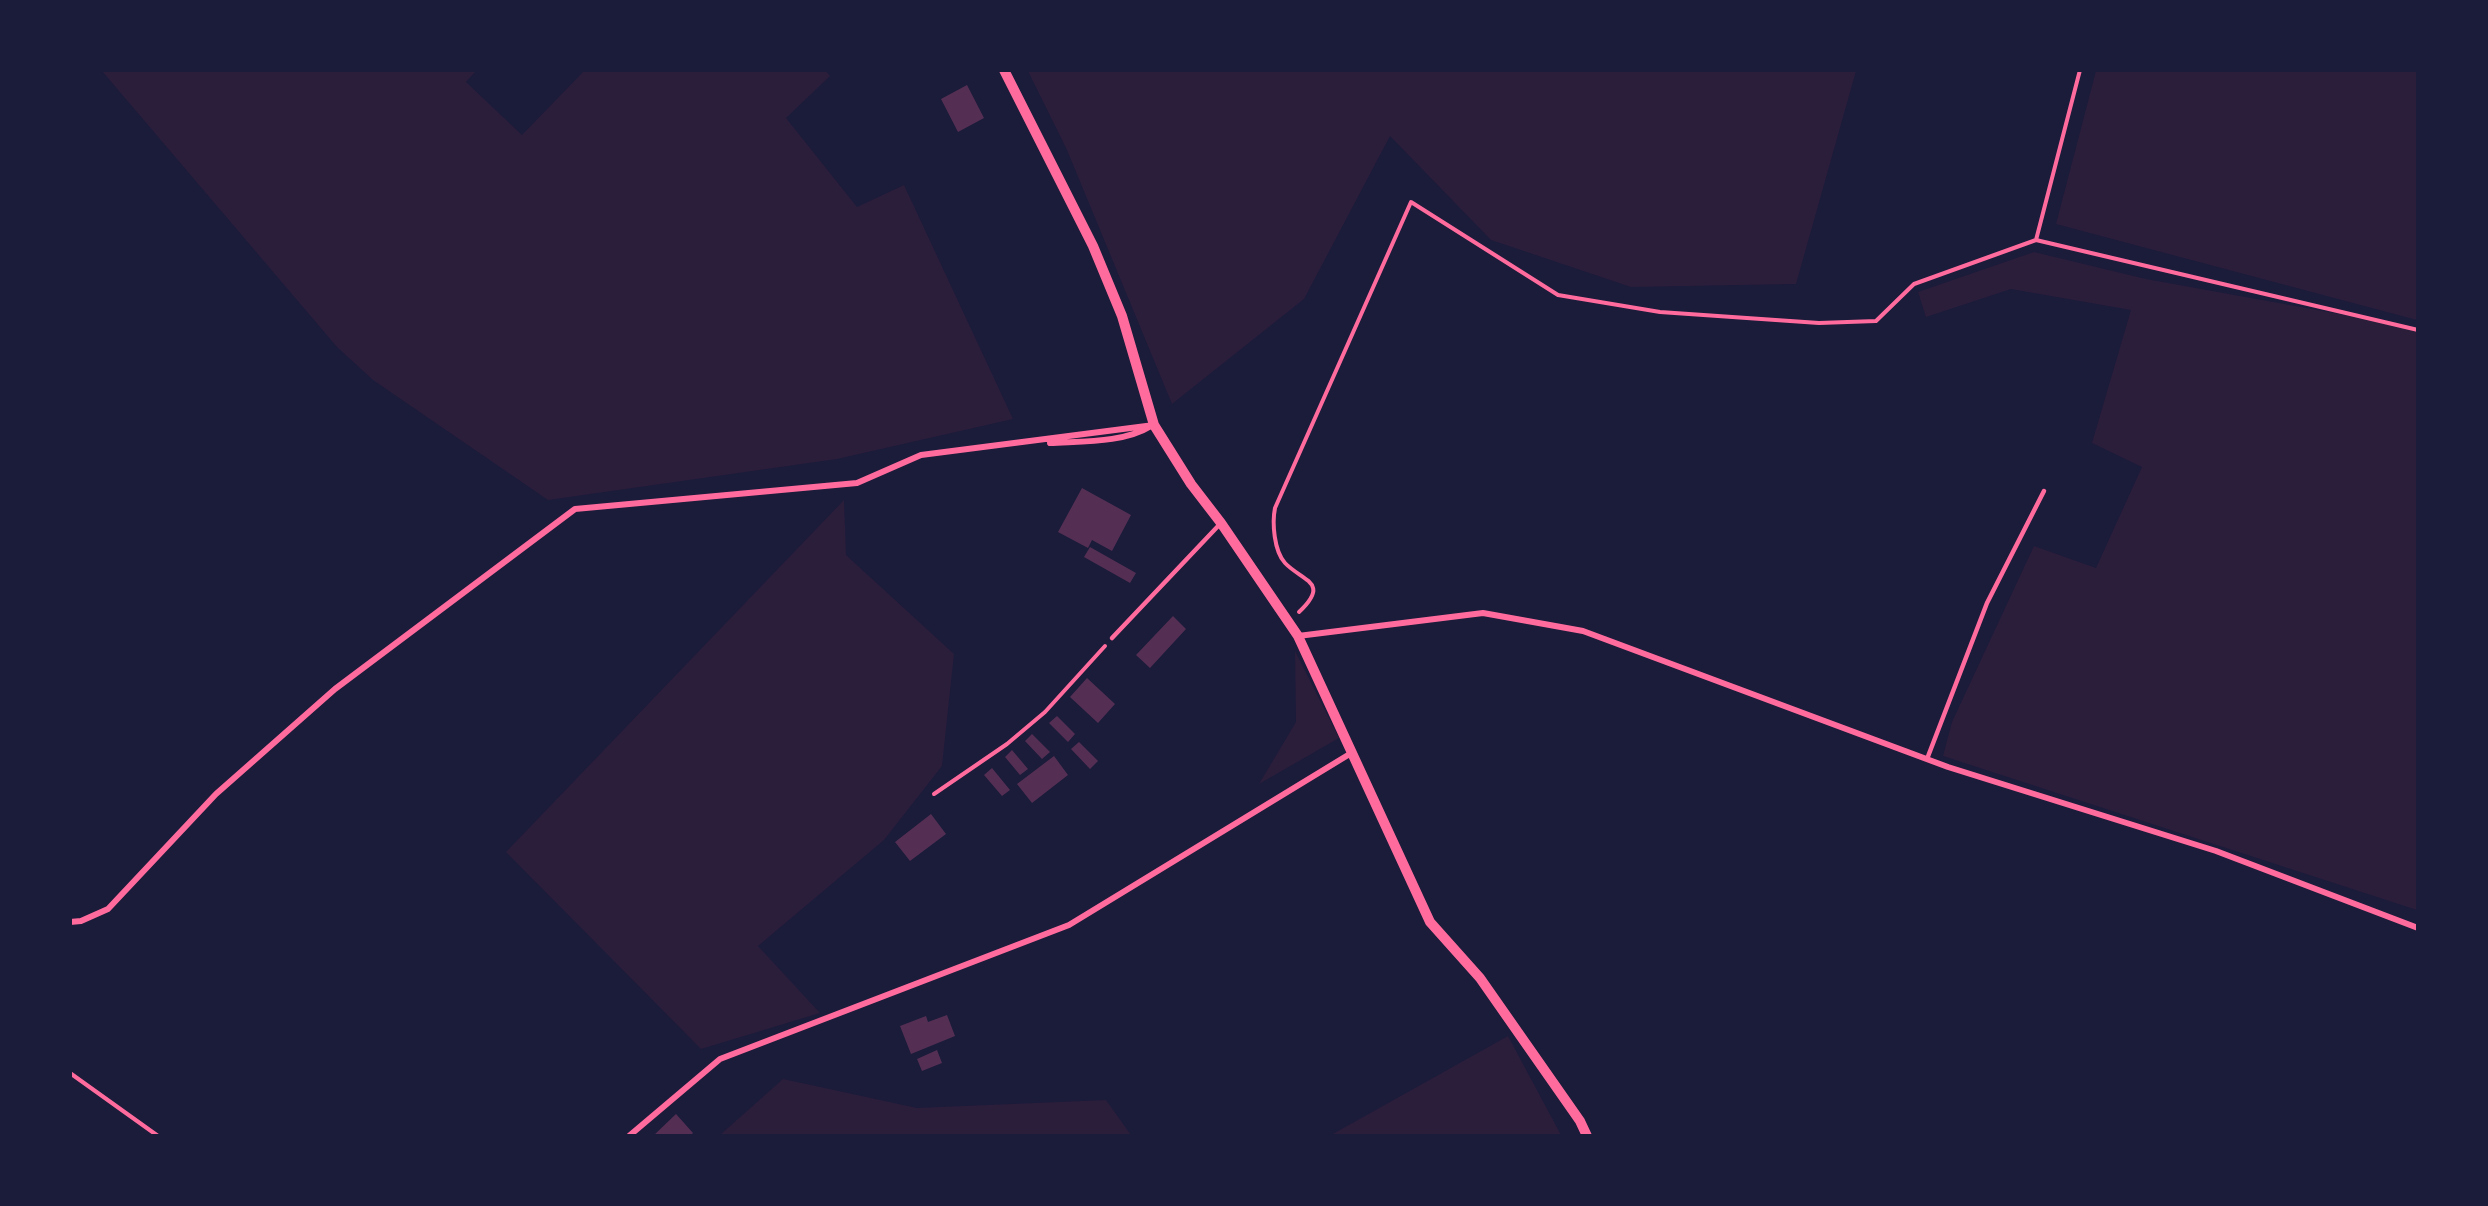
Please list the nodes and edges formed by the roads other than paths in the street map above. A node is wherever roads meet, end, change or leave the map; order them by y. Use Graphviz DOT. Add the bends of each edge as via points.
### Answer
graph roads {
  1 [pos="1004,70"];
  2 [pos="1154,425"];
  3 [pos="1050,443"];
  4 [pos="2044,491"];
  5 [pos="1221,523"];
  6 [pos="1298,636"];
  7 [pos="1112,638"];
  8 [pos="1353,752"];
  9 [pos="1927,759"];
  10 [pos="70,922"];
  11 [pos="2418,928"];
  12 [pos="629,1136"];
  13 [pos="1587,1136"];
  1 -- 2 [label="street" via="1093,246 1122,316"];
  2 -- 3 [label="street" via="1143,432 1112,438"];
  2 -- 5 [label="street"];
  2 -- 10 [label="street" via="921,455 857,483 575,508 335,689 216,794 108,909"];
  4 -- 9 [label="lane" via="1987,603"];
  5 -- 6 [label="street"];
  5 -- 7 [label="lane"];
  6 -- 8 [label="street"];
  6 -- 9 [label="street" via="1483,613 1583,631"];
  8 -- 12 [label="street" via="1069,925 720,1059"];
  8 -- 13 [label="street" via="1430,922 1480,978"];
  9 -- 11 [label="street" via="2216,851"];
}
